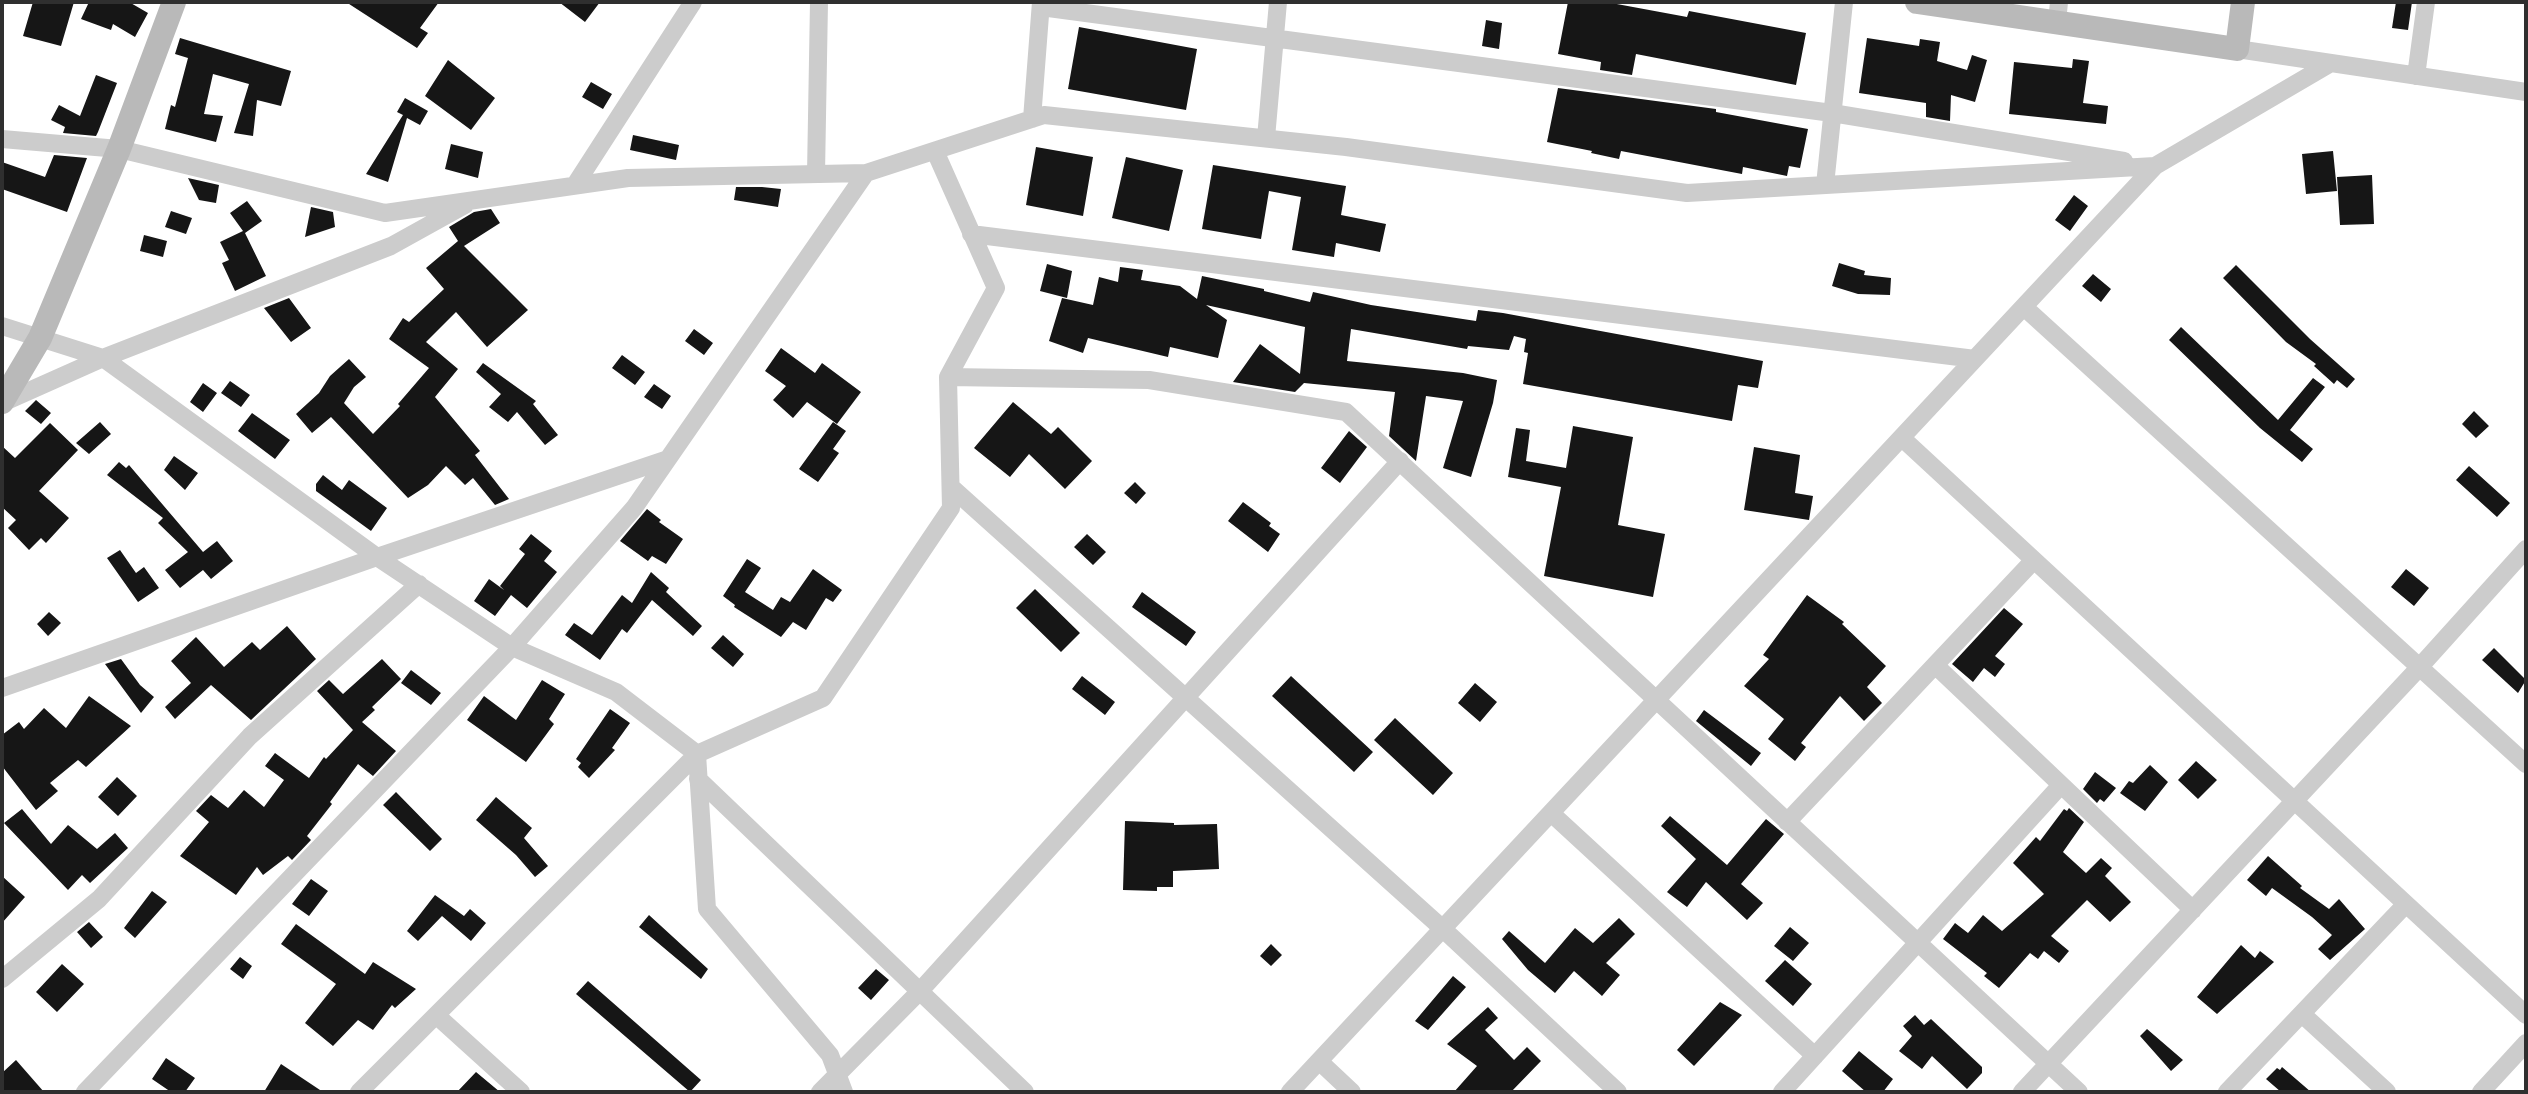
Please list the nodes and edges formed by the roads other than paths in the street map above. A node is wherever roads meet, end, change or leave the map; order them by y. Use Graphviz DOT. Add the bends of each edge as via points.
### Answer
graph roads {
  1 [pos="174,2"];
  2 [pos="693,2"];
  3 [pos="819,2"];
  4 [pos="1278,2"];
  5 [pos="1844,2"];
  6 [pos="1917,2"];
  7 [pos="2243,2"];
  8 [pos="2426,2"];
  9 [pos="1041,4"];
  10 [pos="2058,12"];
  11 [pos="1275,38"];
  12 [pos="2237,49"];
  13 [pos="2331,63"];
  14 [pos="2416,76"];
  15 [pos="2526,92"];
  16 [pos="1832,113"];
  17 [pos="1032,119"];
  18 [pos="1266,138"];
  19 [pos="2,139"];
  20 [pos="119,149"];
  21 [pos="935,151"];
  22 [pos="2155,166"];
  23 [pos="866,173"];
  24 [pos="817,174"];
  25 [pos="575,185"];
  26 [pos="1825,185"];
  27 [pos="473,200"];
  28 [pos="971,234"];
  29 [pos="2024,307"];
  30 [pos="2,326"];
  31 [pos="40,338"];
  32 [pos="103,358"];
  33 [pos="1975,359"];
  34 [pos="948,377"];
  35 [pos="2,403"];
  36 [pos="1902,438"];
  37 [pos="668,459"];
  38 [pos="1399,461"];
  39 [pos="951,487"];
  40 [pos="2526,549"];
  41 [pos="377,557"];
  42 [pos="2034,560"];
  43 [pos="419,584"];
  44 [pos="512,647"];
  45 [pos="1935,665"];
  46 [pos="2420,667"];
  47 [pos="2,688"];
  48 [pos="1186,697"];
  49 [pos="1656,700"];
  50 [pos="697,754"];
  51 [pos="2526,764"];
  52 [pos="698,779"];
  53 [pos="2061,785"];
  54 [pos="2295,801"];
  55 [pos="1551,813"];
  56 [pos="1787,822"];
  57 [pos="2406,904"];
  58 [pos="2193,910"];
  59 [pos="1443,929"];
  60 [pos="1917,943"];
  61 [pos="2,979"];
  62 [pos="920,991"];
  63 [pos="2302,1014"];
  64 [pos="436,1015"];
  65 [pos="2526,1015"];
  66 [pos="2526,1043"];
  67 [pos="1815,1056"];
  68 [pos="1319,1062"];
  69 [pos="2048,1065"];
  70 [pos="838,1074"];
  71 [pos="85,1092"];
  72 [pos="359,1092"];
  73 [pos="521,1092"];
  74 [pos="820,1092"];
  75 [pos="844,1092"];
  76 [pos="1025,1092"];
  77 [pos="1290,1092"];
  78 [pos="1352,1092"];
  79 [pos="1618,1092"];
  80 [pos="1782,1092"];
  81 [pos="2022,1092"];
  82 [pos="2078,1092"];
  83 [pos="2227,1092"];
  84 [pos="2387,1092"];
  85 [pos="2481,1092"];
  1 -- 20 [label="street"];
  2 -- 25 [label="street"];
  3 -- 24 [label="street"];
  4 -- 11 [label="street"];
  5 -- 16 [label="street"];
  6 -- 10 [label="street"];
  7 -- 12 [label="street"];
  8 -- 14 [label="street"];
  9 -- 11 [label="street"];
  9 -- 17 [label="street"];
  10 -- 12 [label="street"];
  11 -- 16 [label="street"];
  11 -- 18 [label="street"];
  12 -- 13 [label="street"];
  13 -- 14 [label="street"];
  13 -- 22 [label="street"];
  14 -- 15 [label="street"];
  16 -- 22 [label="street"];
  16 -- 26 [label="street"];
  17 -- 18 [label="street" via="1044,115"];
  17 -- 21 [label="street"];
  18 -- 26 [label="street" via="1687,193"];
  19 -- 20 [label="street"];
  20 -- 27 [label="street" via="384,213"];
  20 -- 31 [label="street"];
  21 -- 23 [label="street"];
  21 -- 28 [label="street"];
  22 -- 26 [label="street"];
  22 -- 29 [label="street"];
  23 -- 24 [label="street"];
  23 -- 37 [label="street"];
  24 -- 25 [label="street" via="628,178"];
  25 -- 27 [label="street"];
  27 -- 32 [label="street" via="391,246"];
  28 -- 33 [label="street"];
  28 -- 34 [label="street" via="996,288"];
  29 -- 33 [label="street"];
  29 -- 46 [label="street"];
  30 -- 31 [label="street"];
  31 -- 32 [label="street"];
  31 -- 35 [label="street"];
  32 -- 35 [label="street"];
  32 -- 41 [label="street"];
  33 -- 36 [label="street"];
  34 -- 38 [label="street" via="1149,380 1346,411"];
  34 -- 39 [label="street"];
  36 -- 42 [label="street"];
  36 -- 49 [label="street"];
  37 -- 41 [label="street"];
  37 -- 44 [label="street" via="634,508"];
  38 -- 48 [label="street"];
  38 -- 49 [label="street"];
  39 -- 48 [label="street"];
  39 -- 50 [label="street" via="951,508 823,698"];
  40 -- 46 [label="street"];
  41 -- 43 [label="street"];
  41 -- 47 [label="street"];
  42 -- 45 [label="street"];
  42 -- 54 [label="street"];
  43 -- 44 [label="street"];
  43 -- 61 [label="street" via="250,736 99,899"];
  44 -- 50 [label="street" via="616,692"];
  44 -- 71 [label="street"];
  45 -- 53 [label="street"];
  45 -- 56 [label="street"];
  46 -- 51 [label="street"];
  46 -- 54 [label="street"];
  48 -- 59 [label="street"];
  48 -- 62 [label="street"];
  49 -- 55 [label="street"];
  49 -- 56 [label="street"];
  50 -- 52 [label="street"];
  50 -- 64 [label="street"];
  52 -- 62 [label="street"];
  52 -- 70 [label="street" via="707,909 830,1055"];
  53 -- 58 [label="street"];
  53 -- 60 [label="street"];
  54 -- 57 [label="street"];
  54 -- 58 [label="street"];
  55 -- 59 [label="street"];
  55 -- 67 [label="street"];
  56 -- 60 [label="street"];
  57 -- 63 [label="street"];
  57 -- 65 [label="street"];
  58 -- 69 [label="street"];
  59 -- 68 [label="street"];
  59 -- 79 [label="street"];
  60 -- 67 [label="street"];
  60 -- 69 [label="street"];
  62 -- 70 [label="street"];
  62 -- 76 [label="street"];
  63 -- 83 [label="street"];
  63 -- 84 [label="street"];
  64 -- 72 [label="street"];
  64 -- 73 [label="street"];
  66 -- 85 [label="street"];
  67 -- 80 [label="street"];
  68 -- 77 [label="street"];
  68 -- 78 [label="street"];
  69 -- 81 [label="street"];
  69 -- 82 [label="street"];
  70 -- 74 [label="street"];
  70 -- 75 [label="street"];
}
